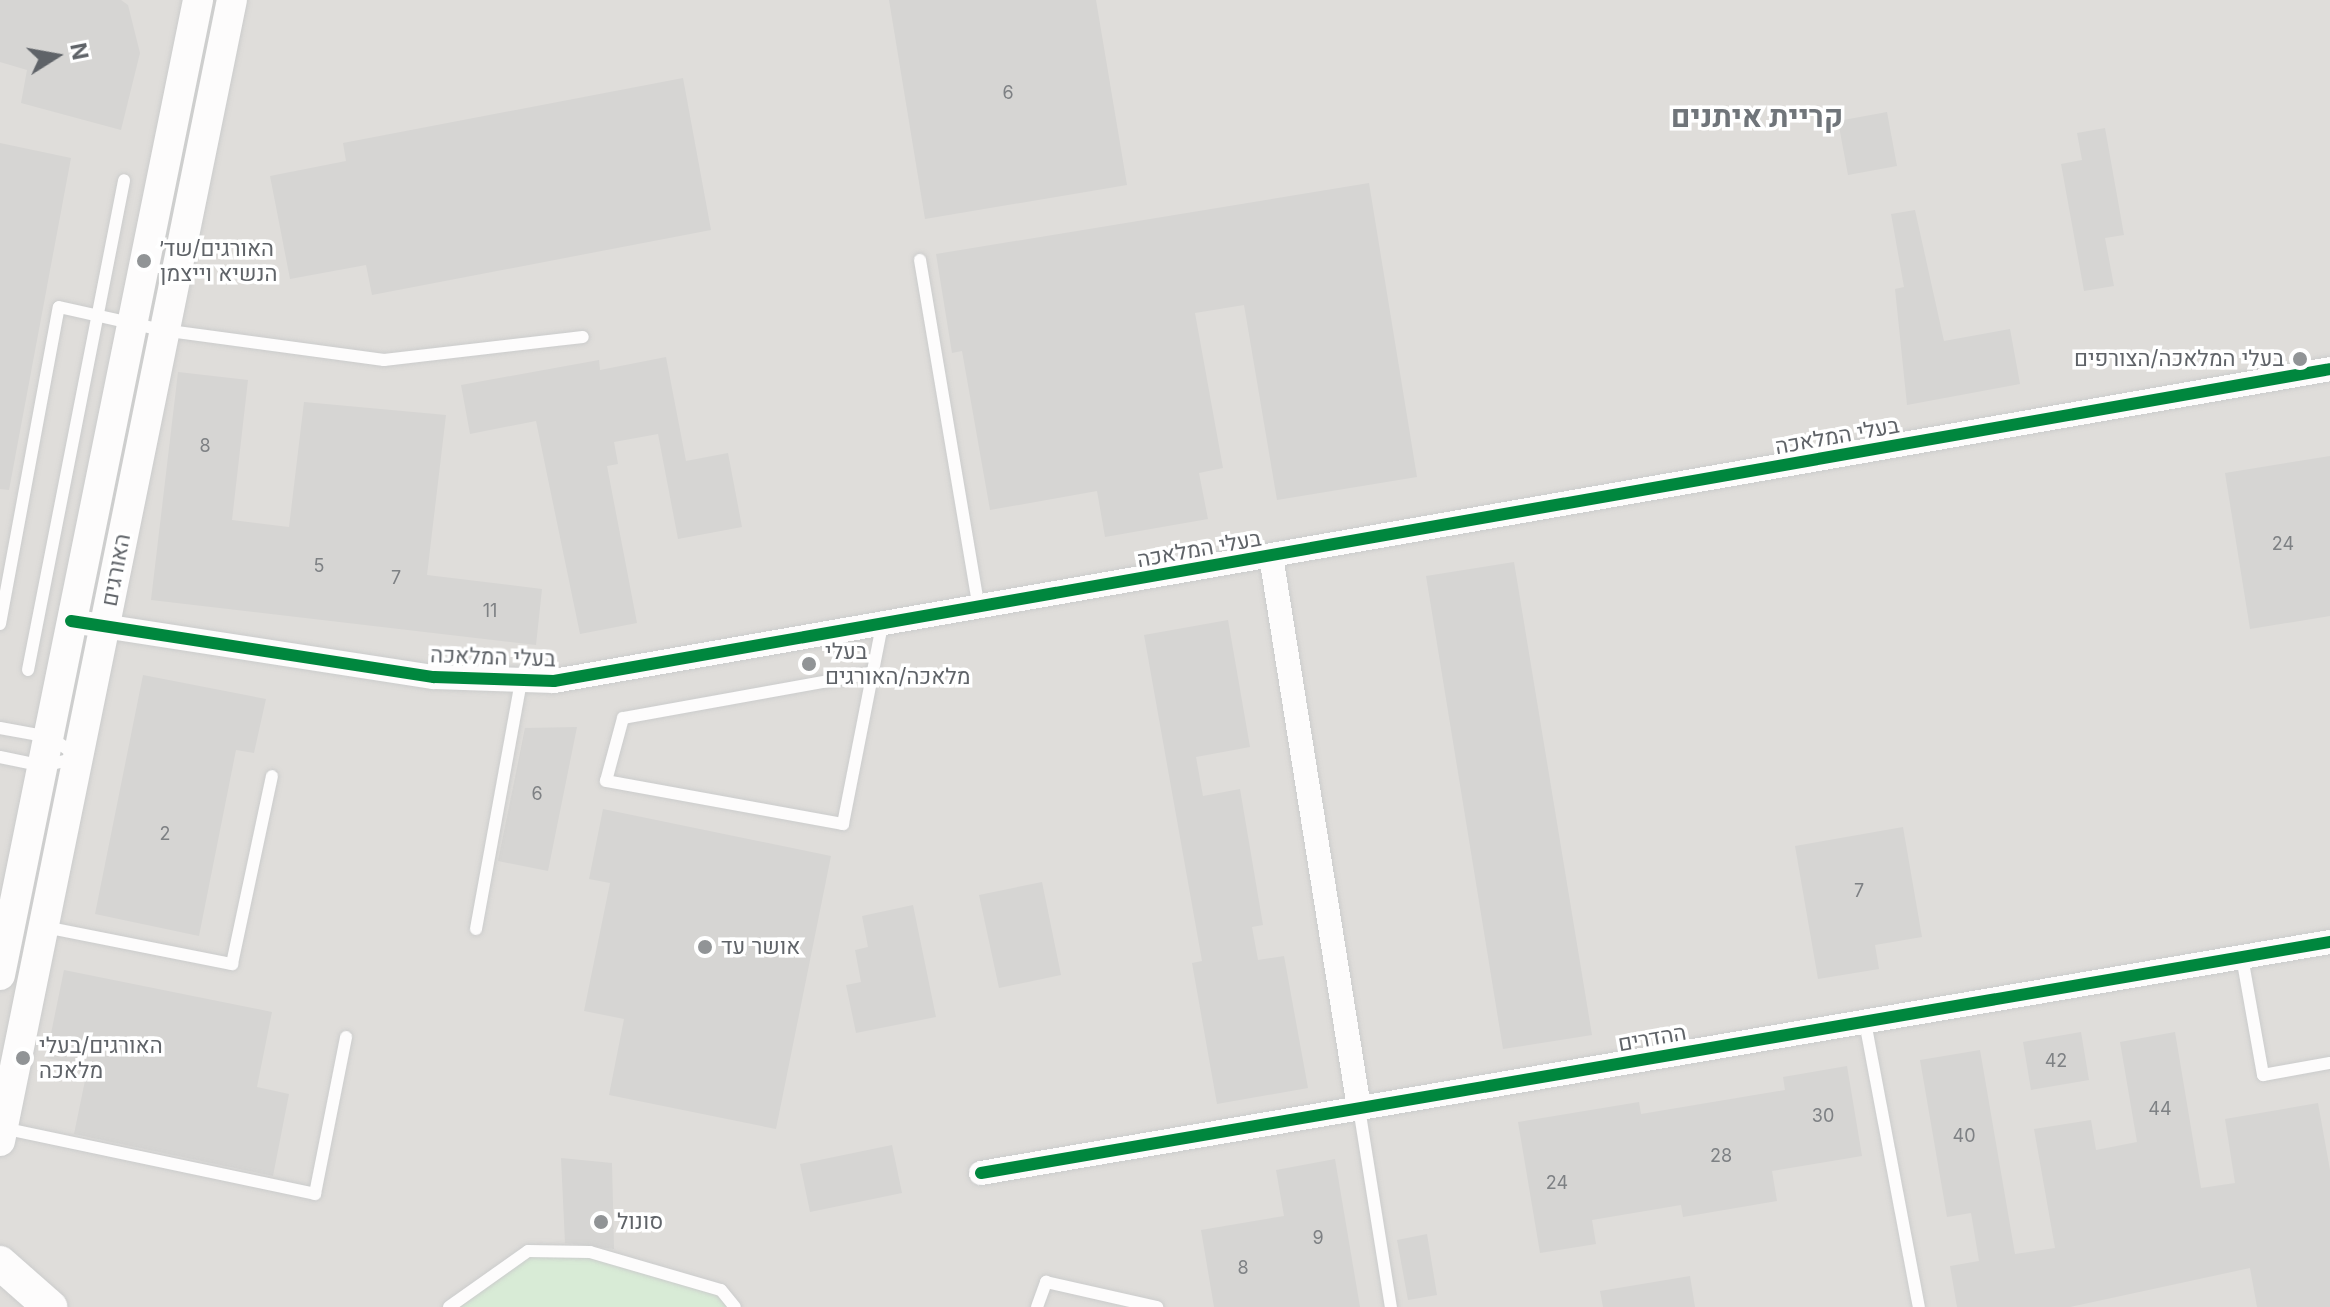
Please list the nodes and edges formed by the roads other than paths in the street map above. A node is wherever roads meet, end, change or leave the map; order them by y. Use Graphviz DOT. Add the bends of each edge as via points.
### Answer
graph roads {
  1 [pos="232,0"];
  2 [pos="195,4"];
  3 [pos="124,180"];
  4 [pos="920,260"];
  5 [pos="98,317"];
  6 [pos="149,327"];
  7 [pos="583,337"];
  8 [pos="2330,369"];
  9 [pos="1271,556"];
  10 [pos="979,608"];
  11 [pos="71,621"];
  12 [pos="0,624"];
  13 [pos="882,625"];
  14 [pos="105,627"];
  15 [pos="28,670"];
  16 [pos="873,673"];
  17 [pos="521,682"];
  18 [pos="0,728"];
  19 [pos="47,751"];
  20 [pos="0,757"];
  21 [pos="79,757"];
  22 [pos="272,776"];
  23 [pos="45,927"];
  24 [pos="476,929"];
  25 [pos="2330,942"];
  26 [pos="2242,957"];
  27 [pos="0,975"];
  28 [pos="1865,1022"];
  29 [pos="346,1037"];
  30 [pos="2330,1063"];
  31 [pos="1359,1108"];
  32 [pos="1,1134"];
  33 [pos="981,1173"];
  34 [pos="0,1263"];
  35 [pos="50,1307"];
  36 [pos="449,1307"];
  37 [pos="735,1307"];
  38 [pos="1037,1307"];
  39 [pos="1157,1307"];
  40 [pos="1391,1307"];
  41 [pos="1919,1307"];
  1 -- 6 [label="street, האורגים"];
  2 -- 6 [label="street, האורגים"];
  3 -- 5 [label="lane"];
  4 -- 10 [label="lane"];
  5 -- 6 [label="lane"];
  5 -- 12 [label="lane" via="59,307"];
  5 -- 15 [label="lane"];
  6 -- 7 [label="lane" via="384,360"];
  6 -- 11 [label="street, האורגים"];
  6 -- 14 [label="street, האורגים"];
  8 -- 9 [label="street, בעלי המלאכה"];
  9 -- 10 [label="street, בעלי המלאכה"];
  9 -- 31 [label="street"];
  10 -- 13 [label="street, בעלי המלאכה"];
  11 -- 14 [label="street, בעלי המלאכה"];
  11 -- 19 [label="street, האורגים"];
  13 -- 16 [label="lane"];
  13 -- 17 [label="street, בעלי המלאכה" via="606,674"];
  14 -- 17 [label="street, בעלי המלאכה" via="434,677"];
  14 -- 21 [label="street, האורגים"];
  16 -- 16 [label="lane" via="843,824 606,781 623,718"];
  17 -- 24 [label="lane"];
  18 -- 19 [label="lane"];
  19 -- 20 [label="lane"];
  19 -- 21 [label="lane"];
  19 -- 21 [label="lane"];
  19 -- 27 [label="street, האורגים"];
  21 -- 23 [label="street, האורגים"];
  22 -- 23 [label="lane" via="232,964"];
  23 -- 32 [label="street, האורגים"];
  25 -- 26 [label="street, ההדרים"];
  26 -- 28 [label="street, ההדרים"];
  26 -- 30 [label="lane" via="2263,1075"];
  28 -- 31 [label="street, ההדרים"];
  28 -- 41 [label="lane"];
  29 -- 32 [label="lane" via="315,1194"];
  31 -- 33 [label="street, ההדרים"];
  31 -- 40 [label="lane"];
  34 -- 35 [label="main road"];
  36 -- 37 [label="lane" via="528,1251 590,1252 721,1290"];
  38 -- 39 [label="lane" via="1046,1282"];
}
